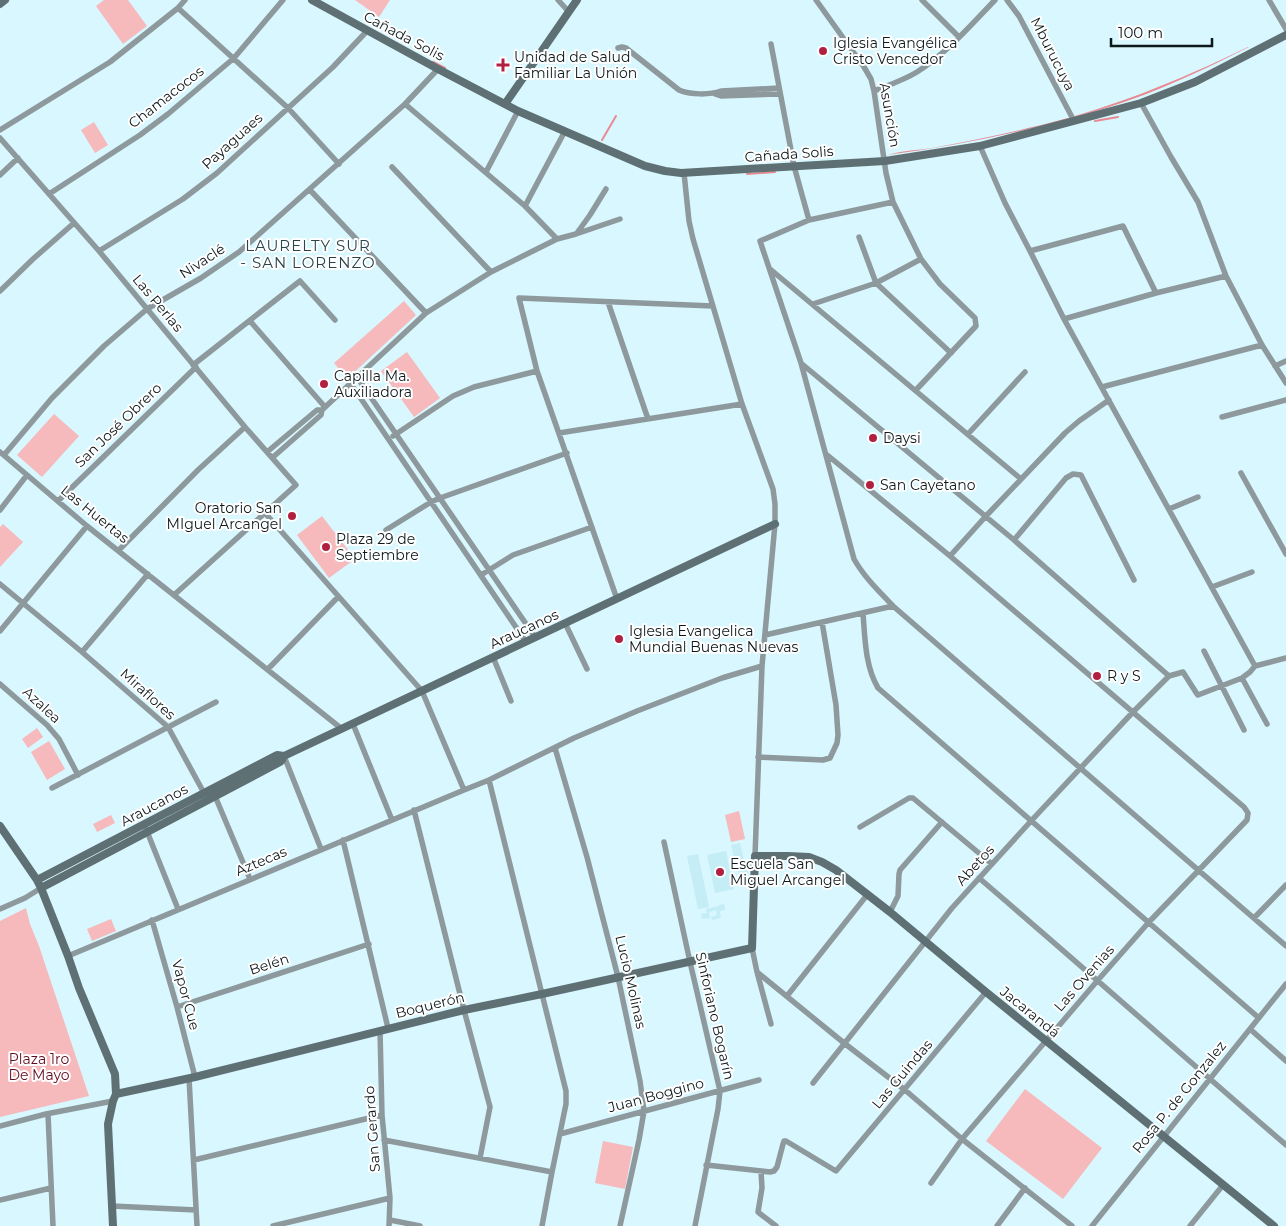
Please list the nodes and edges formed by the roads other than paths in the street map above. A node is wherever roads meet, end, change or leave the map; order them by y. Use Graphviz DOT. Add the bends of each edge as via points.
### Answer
graph roads {
  1 [pos="6,0"];
  2 [pos="185,0"];
  3 [pos="283,0"];
  4 [pos="312,0"];
  5 [pos="558,0"];
  6 [pos="577,0"];
  7 [pos="816,0"];
  8 [pos="922,0"];
  9 [pos="995,0"];
  10 [pos="1007,0"];
  11 [pos="1269,0"];
  12 [pos="0,4"];
  13 [pos="178,8"];
  14 [pos="569,12"];
  15 [pos="1286,29"];
  16 [pos="368,31"];
  17 [pos="1286,35"];
  18 [pos="959,37"];
  19 [pos="771,44"];
  20 [pos="618,48"];
  21 [pos="234,58"];
  22 [pos="438,70"];
  23 [pos="780,91"];
  24 [pos="874,91"];
  25 [pos="1141,103"];
  26 [pos="405,104"];
  27 [pos="505,104"];
  28 [pos="288,108"];
  29 [pos="518,111"];
  30 [pos="1074,122"];
  31 [pos="0,130"];
  32 [pos="565,131"];
  33 [pos="0,138"];
  34 [pos="980,146"];
  35 [pos="18,158"];
  36 [pos="885,161"];
  37 [pos="338,164"];
  38 [pos="794,166"];
  39 [pos="392,167"];
  40 [pos="486,172"];
  41 [pos="684,173"];
  42 [pos="0,175"];
  43 [pos="606,189"];
  44 [pos="310,190"];
  45 [pos="49,194"];
  46 [pos="893,202"];
  47 [pos="525,206"];
  48 [pos="620,219"];
  49 [pos="809,220"];
  50 [pos="74,223"];
  51 [pos="576,234"];
  52 [pos="859,237"];
  53 [pos="557,239"];
  54 [pos="1030,251"];
  55 [pos="98,252"];
  56 [pos="921,259"];
  57 [pos="770,268"];
  58 [pos="491,272"];
  59 [pos="1226,276"];
  60 [pos="876,283"];
  61 [pos="0,291"];
  62 [pos="1156,293"];
  63 [pos="608,302"];
  64 [pos="813,304"];
  65 [pos="713,306"];
  66 [pos="147,310"];
  67 [pos="426,313"];
  68 [pos="1064,319"];
  69 [pos="334,320"];
  70 [pos="250,321"];
  71 [pos="1262,345"];
  72 [pos="951,353"];
  73 [pos="1286,361"];
  74 [pos="801,363"];
  75 [pos="194,366"];
  76 [pos="1275,366"];
  77 [pos="538,370"];
  78 [pos="1025,372"];
  79 [pos="357,377"];
  80 [pos="1286,383"];
  81 [pos="350,384"];
  82 [pos="1102,387"];
  83 [pos="916,390"];
  84 [pos="1109,400"];
  85 [pos="1286,400"];
  86 [pos="742,404"];
  87 [pos="324,409"];
  88 [pos="1222,417"];
  89 [pos="648,418"];
  90 [pos="245,428"];
  91 [pos="559,433"];
  92 [pos="396,434"];
  93 [pos="968,434"];
  94 [pos="389,439"];
  95 [pos="267,452"];
  96 [pos="2,453"];
  97 [pos="567,453"];
  98 [pos="826,454"];
  99 [pos="272,458"];
  100 [pos="1241,473"];
  101 [pos="27,475"];
  102 [pos="1022,479"];
  103 [pos="1198,497"];
  104 [pos="440,498"];
  105 [pos="58,500"];
  106 [pos="431,502"];
  107 [pos="1169,509"];
  108 [pos="0,510"];
  109 [pos="265,513"];
  110 [pos="986,516"];
  111 [pos="775,524"];
  112 [pos="87,526"];
  113 [pos="592,527"];
  114 [pos="386,530"];
  115 [pos="1014,540"];
  116 [pos="119,550"];
  117 [pos="1286,554"];
  118 [pos="950,556"];
  119 [pos="488,569"];
  120 [pos="1252,572"];
  121 [pos="148,574"];
  122 [pos="481,575"];
  123 [pos="1134,580"];
  124 [pos="0,584"];
  125 [pos="1212,587"];
  126 [pos="174,595"];
  127 [pos="338,597"];
  128 [pos="617,599"];
  129 [pos="24,604"];
  130 [pos="893,606"];
  131 [pos="863,613"];
  132 [pos="822,622"];
  133 [pos="565,623"];
  134 [pos="0,631"];
  135 [pos="764,635"];
  136 [pos="535,638"];
  137 [pos="526,642"];
  138 [pos="1204,651"];
  139 [pos="82,652"];
  140 [pos="493,657"];
  141 [pos="1286,658"];
  142 [pos="762,666"];
  143 [pos="1255,666"];
  144 [pos="268,669"];
  145 [pos="587,669"];
  146 [pos="1169,676"];
  147 [pos="1242,678"];
  148 [pos="0,684"];
  149 [pos="1221,686"];
  150 [pos="422,691"];
  151 [pos="511,701"];
  152 [pos="216,702"];
  153 [pos="1133,712"];
  154 [pos="353,724"];
  155 [pos="1267,724"];
  156 [pos="168,727"];
  157 [pos="342,729"];
  158 [pos="1244,730"];
  159 [pos="555,748"];
  160 [pos="284,756"];
  161 [pos="758,757"];
  162 [pos="1081,769"];
  163 [pos="78,775"];
  164 [pos="489,780"];
  165 [pos="52,788"];
  166 [pos="464,790"];
  167 [pos="204,792"];
  168 [pos="215,796"];
  169 [pos="414,810"];
  170 [pos="392,820"];
  171 [pos="1031,821"];
  172 [pos="942,822"];
  173 [pos="0,826"];
  174 [pos="146,827"];
  175 [pos="860,827"];
  176 [pos="343,840"];
  177 [pos="664,842"];
  178 [pos="321,849"];
  179 [pos="755,856"];
  180 [pos="992,864"];
  181 [pos="1199,870"];
  182 [pos="979,878"];
  183 [pos="250,879"];
  184 [pos="37,880"];
  185 [pos="1286,885"];
  186 [pos="41,888"];
  187 [pos="867,894"];
  188 [pos="0,909"];
  189 [pos="178,909"];
  190 [pos="890,912"];
  191 [pos="1254,918"];
  192 [pos="152,920"];
  193 [pos="1149,922"];
  194 [pos="926,942"];
  195 [pos="369,944"];
  196 [pos="1286,946"];
  197 [pos="752,948"];
  198 [pos="68,956"];
  199 [pos="690,962"];
  200 [pos="757,972"];
  201 [pos="618,977"];
  202 [pos="1098,980"];
  203 [pos="1286,984"];
  204 [pos="986,992"];
  205 [pos="542,994"];
  206 [pos="787,996"];
  207 [pos="177,1007"];
  208 [pos="464,1010"];
  209 [pos="1259,1018"];
  210 [pos="771,1024"];
  211 [pos="388,1028"];
  212 [pos="1250,1029"];
  213 [pos="380,1030"];
  214 [pos="1046,1041"];
  215 [pos="844,1043"];
  216 [pos="1286,1061"];
  217 [pos="192,1077"];
  218 [pos="1210,1079"];
  219 [pos="759,1080"];
  220 [pos="813,1083"];
  221 [pos="905,1090"];
  222 [pos="720,1091"];
  223 [pos="114,1097"];
  224 [pos="644,1111"];
  225 [pos="48,1114"];
  226 [pos="382,1115"];
  227 [pos="0,1126"];
  228 [pos="560,1134"];
  229 [pos="1164,1136"];
  230 [pos="962,1139"];
  231 [pos="384,1140"];
  232 [pos="1286,1145"];
  233 [pos="480,1158"];
  234 [pos="194,1160"];
  235 [pos="706,1165"];
  236 [pos="761,1171"];
  237 [pos="552,1172"];
  238 [pos="930,1183"];
  239 [pos="1223,1185"];
  240 [pos="51,1188"];
  241 [pos="1025,1188"];
  242 [pos="390,1198"];
  243 [pos="0,1200"];
  244 [pos="112,1206"];
  245 [pos="196,1210"];
  246 [pos="390,1223"];
  247 [pos="289,1224"];
  248 [pos="53,1226"];
  249 [pos="113,1226"];
  250 [pos="197,1226"];
  251 [pos="273,1226"];
  252 [pos="420,1226"];
  253 [pos="542,1226"];
  254 [pos="620,1226"];
  255 [pos="695,1226"];
  256 [pos="776,1226"];
  257 [pos="997,1226"];
  258 [pos="1072,1226"];
  259 [pos="1092,1226"];
  260 [pos="1190,1226"];
  261 [pos="1274,1226"];
  1 -- 12 [label="street"];
  2 -- 13 [label="street"];
  3 -- 21 [label="street, Chamacocos"];
  4 -- 16 [label="street, Cañada Solis"];
  5 -- 14 [label="street"];
  6 -- 14 [label="street"];
  7 -- 24 [label="street, Asunción" via="864,67"];
  8 -- 18 [label="street"];
  9 -- 18 [label="street"];
  10 -- 30 [label="street, Mburucuya" via="1019,16"];
  11 -- 15 [label="street"];
  13 -- 21 [label="street"];
  13 -- 31 [label="street" via="110,62"];
  14 -- 27 [label="street"];
  16 -- 22 [label="street, Cañada Solis"];
  16 -- 28 [label="street, Payaguaes"];
  17 -- 25 [label="street, Cañada Solis" via="1195,82"];
  18 -- 24 [label="street" via="918,71"];
  19 -- 23 [label="street"];
  20 -- 23 [label="street" via="626,48 685,93"];
  21 -- 28 [label="street"];
  21 -- 45 [label="street, Chamacocos" via="140,135"];
  22 -- 26 [label="street, Nivaclé"];
  22 -- 27 [label="street, Cañada Solis"];
  23 -- 38 [label="street"];
  24 -- 36 [label="street, Asunción"];
  25 -- 30 [label="street, Cañada Solis"];
  25 -- 59 [label="street" via="1198,202"];
  26 -- 37 [label="street, Nivaclé"];
  26 -- 40 [label="street"];
  27 -- 29 [label="street, Cañada Solis"];
  28 -- 37 [label="street"];
  28 -- 55 [label="street, Payaguaes" via="197,189"];
  29 -- 32 [label="street, Cañada Solis"];
  29 -- 40 [label="street"];
  30 -- 34 [label="street, Cañada Solis"];
  32 -- 41 [label="street, Cañada Solis" via="645,166"];
  32 -- 47 [label="street"];
  33 -- 35 [label="street, Las Perlas"];
  34 -- 36 [label="street, Cañada Solis"];
  34 -- 54 [label="street"];
  35 -- 42 [label="street"];
  35 -- 45 [label="street, Las Perlas"];
  36 -- 38 [label="street, Cañada Solis"];
  36 -- 46 [label="street, Asunción"];
  37 -- 44 [label="street, Nivaclé"];
  38 -- 41 [label="street, Cañada Solis"];
  38 -- 49 [label="street"];
  39 -- 58 [label="street"];
  40 -- 47 [label="street"];
  41 -- 65 [label="street" via="689,221"];
  43 -- 51 [label="street"];
  44 -- 66 [label="street, Nivaclé" via="239,252"];
  44 -- 67 [label="street"];
  45 -- 50 [label="street, Las Perlas"];
  46 -- 49 [label="street"];
  46 -- 56 [label="street, Asunción"];
  47 -- 53 [label="street"];
  48 -- 51 [label="street"];
  49 -- 57 [label="street" via="760,241"];
  50 -- 55 [label="street, Las Perlas"];
  50 -- 61 [label="street"];
  51 -- 53 [label="street"];
  52 -- 60 [label="street"];
  53 -- 58 [label="street"];
  54 -- 62 [label="street" via="1123,226"];
  54 -- 68 [label="street"];
  55 -- 66 [label="street, Las Perlas"];
  56 -- 60 [label="street"];
  56 -- 72 [label="street, Asunción" via="940,284 975,318 976,326"];
  57 -- 64 [label="street"];
  57 -- 74 [label="street"];
  58 -- 67 [label="street"];
  59 -- 62 [label="street"];
  59 -- 71 [label="street"];
  60 -- 64 [label="street"];
  60 -- 72 [label="street"];
  62 -- 68 [label="street"];
  63 -- 65 [label="street"];
  63 -- 77 [label="street" via="519,298"];
  63 -- 89 [label="street"];
  64 -- 83 [label="street"];
  65 -- 86 [label="street"];
  66 -- 75 [label="street, Las Perlas"];
  66 -- 96 [label="street, Nivaclé" via="104,346"];
  67 -- 79 [label="street"];
  68 -- 82 [label="street"];
  69 -- 70 [label="street, San José Obrero" via="300,281"];
  70 -- 75 [label="street, San José Obrero"];
  70 -- 87 [label="street"];
  71 -- 76 [label="street"];
  71 -- 82 [label="street"];
  72 -- 83 [label="street, Asunción"];
  73 -- 76 [label="street"];
  74 -- 98 [label="street"];
  74 -- 110 [label="street"];
  75 -- 90 [label="street, Las Perlas"];
  75 -- 105 [label="street, San José Obrero"];
  76 -- 80 [label="street"];
  77 -- 91 [label="street"];
  77 -- 92 [label="street" via="453,396"];
  78 -- 93 [label="street"];
  79 -- 81 [label="street"];
  79 -- 92 [label="street"];
  81 -- 87 [label="street"];
  81 -- 94 [label="street"];
  82 -- 84 [label="street"];
  83 -- 93 [label="street"];
  84 -- 102 [label="street" via="1065,433"];
  84 -- 107 [label="street"];
  85 -- 88 [label="street"];
  86 -- 89 [label="street"];
  86 -- 111 [label="street" via="773,490"];
  87 -- 95 [label="street" via="317,410"];
  87 -- 99 [label="street"];
  89 -- 91 [label="street"];
  90 -- 95 [label="street, Las Perlas"];
  90 -- 116 [label="street" via="198,470"];
  91 -- 97 [label="street"];
  92 -- 94 [label="street"];
  92 -- 104 [label="street"];
  93 -- 102 [label="street"];
  94 -- 106 [label="street"];
  95 -- 99 [label="street, Las Perlas"];
  96 -- 101 [label="street, Las Huertas"];
  97 -- 104 [label="street"];
  97 -- 113 [label="street"];
  98 -- 118 [label="street"];
  98 -- 130 [label="street" via="854,559"];
  99 -- 109 [label="street, Las Perlas" via="296,485"];
  100 -- 117 [label="street"];
  101 -- 105 [label="street, Las Huertas"];
  101 -- 108 [label="street"];
  102 -- 110 [label="street"];
  103 -- 107 [label="street"];
  104 -- 106 [label="street"];
  104 -- 119 [label="street"];
  105 -- 112 [label="street, Las Huertas"];
  106 -- 114 [label="street"];
  106 -- 122 [label="street"];
  107 -- 125 [label="street"];
  109 -- 126 [label="street"];
  109 -- 127 [label="street"];
  110 -- 115 [label="street"];
  110 -- 118 [label="street"];
  111 -- 128 [label="street, Araucanos"];
  111 -- 135 [label="street"];
  112 -- 116 [label="street, Las Huertas"];
  112 -- 129 [label="street"];
  113 -- 119 [label="street" via="524,550"];
  113 -- 128 [label="street"];
  115 -- 123 [label="street" via="1066,478 1073,474 1081,475"];
  115 -- 146 [label="street"];
  116 -- 121 [label="street, Las Huertas"];
  118 -- 153 [label="street"];
  119 -- 122 [label="street"];
  119 -- 136 [label="street"];
  120 -- 125 [label="street"];
  121 -- 126 [label="street, Las Huertas"];
  121 -- 139 [label="street"];
  122 -- 137 [label="street"];
  124 -- 129 [label="street, Miraflores"];
  125 -- 143 [label="street"];
  126 -- 144 [label="street, Las Huertas"];
  127 -- 144 [label="street"];
  127 -- 150 [label="street"];
  128 -- 133 [label="street, Araucanos"];
  129 -- 134 [label="street"];
  129 -- 139 [label="street, Miraflores"];
  130 -- 131 [label="street"];
  130 -- 162 [label="street"];
  131 -- 132 [label="street"];
  131 -- 171 [label="street" via="868,666 878,688"];
  132 -- 135 [label="street"];
  132 -- 161 [label="street" via="836,705 838,735 833,752 830,758 823,760"];
  133 -- 136 [label="street, Araucanos"];
  133 -- 145 [label="street"];
  135 -- 142 [label="street"];
  136 -- 137 [label="street, Araucanos"];
  137 -- 140 [label="street, Araucanos"];
  138 -- 149 [label="street"];
  139 -- 156 [label="street, Miraflores"];
  140 -- 150 [label="street, Araucanos"];
  140 -- 151 [label="street"];
  141 -- 143 [label="street"];
  142 -- 159 [label="street, Aztecas" via="722,678"];
  142 -- 161 [label="street"];
  143 -- 147 [label="street"];
  144 -- 157 [label="street, Las Huertas"];
  146 -- 149 [label="street" via="1183,672 1198,695"];
  146 -- 153 [label="street, Abetos"];
  147 -- 149 [label="street"];
  147 -- 155 [label="street"];
  148 -- 163 [label="street, Azalea" via="47,724"];
  149 -- 158 [label="street"];
  150 -- 154 [label="street, Araucanos"];
  150 -- 166 [label="street"];
  152 -- 156 [label="street"];
  153 -- 162 [label="street, Abetos"];
  153 -- 181 [label="street, Las Ovenias" via="1248,813 1247,820"];
  154 -- 157 [label="street, Araucanos"];
  154 -- 170 [label="street"];
  156 -- 163 [label="street"];
  156 -- 167 [label="street, Miraflores"];
  157 -- 160 [label="street, Araucanos"];
  159 -- 164 [label="street, Aztecas"];
  159 -- 201 [label="street, Lucio Molinas"];
  160 -- 167 [label="street, Araucanos" via="277,754"];
  160 -- 168 [label="street, Araucanos" via="280,762"];
  160 -- 178 [label="street"];
  161 -- 179 [label="street"];
  162 -- 171 [label="street, Abetos"];
  162 -- 181 [label="street"];
  163 -- 165 [label="street"];
  164 -- 166 [label="street, Aztecas"];
  164 -- 205 [label="street"];
  166 -- 169 [label="street, Aztecas"];
  167 -- 168 [label="street"];
  167 -- 174 [label="street, Araucanos"];
  168 -- 174 [label="street, Araucanos"];
  168 -- 183 [label="street"];
  169 -- 170 [label="street, Aztecas"];
  169 -- 208 [label="street"];
  170 -- 176 [label="street, Aztecas"];
  171 -- 180 [label="street, Abetos"];
  171 -- 193 [label="street"];
  172 -- 175 [label="street" via="909,798"];
  172 -- 180 [label="street"];
  172 -- 190 [label="street" via="900,870 898,896"];
  173 -- 184 [label="street"];
  174 -- 184 [label="street, Araucanos"];
  174 -- 186 [label="street, Araucanos"];
  174 -- 189 [label="street"];
  176 -- 178 [label="street, Aztecas"];
  176 -- 195 [label="street"];
  177 -- 199 [label="street, Sinforiano Bogarín"];
  178 -- 183 [label="street, Aztecas"];
  179 -- 187 [label="street, Jacarandá" via="809,857 836,870"];
  179 -- 197 [label="street"];
  180 -- 182 [label="street, Abetos"];
  181 -- 191 [label="street"];
  181 -- 193 [label="street, Las Ovenias"];
  182 -- 194 [label="street, Abetos"];
  182 -- 202 [label="street"];
  183 -- 189 [label="street, Aztecas"];
  184 -- 186 [label="street"];
  185 -- 191 [label="street"];
  186 -- 188 [label="street"];
  186 -- 198 [label="street"];
  187 -- 190 [label="street, Jacarandá"];
  187 -- 206 [label="street"];
  189 -- 192 [label="street, Aztecas"];
  190 -- 194 [label="street, Jacarandá"];
  191 -- 196 [label="street"];
  192 -- 198 [label="street, Aztecas"];
  192 -- 207 [label="street, Vapor Cue"];
  193 -- 202 [label="street, Las Ovenias"];
  193 -- 209 [label="street"];
  194 -- 204 [label="street, Jacarandá"];
  194 -- 215 [label="street, Abetos"];
  195 -- 207 [label="street, Belén"];
  195 -- 211 [label="street"];
  197 -- 199 [label="street, Boquerón"];
  197 -- 200 [label="street"];
  198 -- 223 [label="street" via="78,988 115,1074"];
  199 -- 201 [label="street, Boquerón"];
  199 -- 222 [label="street, Sinforiano Bogarín"];
  200 -- 206 [label="street"];
  200 -- 210 [label="street"];
  201 -- 205 [label="street, Boquerón"];
  201 -- 224 [label="street, Lucio Molinas"];
  202 -- 214 [label="street, Las Ovenias"];
  202 -- 218 [label="street"];
  203 -- 209 [label="street, Rosa P. de Gonzalez"];
  204 -- 214 [label="street, Jacarandá"];
  204 -- 221 [label="street, Las Guindas"];
  205 -- 208 [label="street, Boquerón"];
  205 -- 228 [label="street" via="566,1091"];
  206 -- 215 [label="street"];
  207 -- 217 [label="street, Vapor Cue"];
  208 -- 211 [label="street, Boquerón"];
  208 -- 233 [label="street" via="490,1108"];
  209 -- 212 [label="street, Rosa P. de Gonzalez"];
  211 -- 213 [label="street, Boquerón"];
  212 -- 216 [label="street"];
  212 -- 218 [label="street, Rosa P. de Gonzalez"];
  213 -- 217 [label="street, Boquerón"];
  213 -- 226 [label="street, San Gerardo"];
  214 -- 229 [label="street, Jacarandá"];
  214 -- 230 [label="street, Las Ovenias"];
  215 -- 220 [label="street, Abetos"];
  215 -- 221 [label="street"];
  217 -- 223 [label="street, Boquerón"];
  217 -- 234 [label="street, Vapor Cue"];
  218 -- 229 [label="street, Rosa P. de Gonzalez"];
  218 -- 232 [label="street"];
  219 -- 222 [label="street, Juan Boggino"];
  221 -- 230 [label="street"];
  221 -- 236 [label="street, Las Guindas" via="836,1170 786,1141 782,1144 774,1171"];
  222 -- 224 [label="street, Juan Boggino"];
  222 -- 235 [label="street, Sinforiano Bogarín"];
  223 -- 225 [label="street"];
  223 -- 244 [label="street" via="108,1124"];
  224 -- 228 [label="street, Juan Boggino"];
  224 -- 254 [label="street, Lucio Molinas"];
  225 -- 227 [label="street"];
  225 -- 240 [label="street"];
  226 -- 231 [label="street, San Gerardo"];
  226 -- 234 [label="street"];
  228 -- 237 [label="street"];
  229 -- 239 [label="street, Jacarandá"];
  229 -- 259 [label="street, Rosa P. de Gonzalez"];
  230 -- 238 [label="street, Las Ovenias"];
  230 -- 241 [label="street"];
  231 -- 233 [label="street"];
  231 -- 242 [label="street, San Gerardo"];
  233 -- 237 [label="street"];
  234 -- 245 [label="street, Vapor Cue"];
  235 -- 236 [label="street"];
  235 -- 255 [label="street, Sinforiano Bogarín"];
  236 -- 256 [label="street" via="758,1212"];
  237 -- 253 [label="street"];
  239 -- 260 [label="street"];
  239 -- 261 [label="street, Jacarandá"];
  240 -- 243 [label="street"];
  240 -- 248 [label="street"];
  241 -- 257 [label="street"];
  241 -- 258 [label="street"];
  242 -- 246 [label="street, San Gerardo"];
  242 -- 247 [label="street"];
  244 -- 245 [label="street"];
  244 -- 249 [label="street"];
  245 -- 250 [label="street, Vapor Cue"];
  246 -- 252 [label="street"];
  247 -- 251 [label="street"];
}
